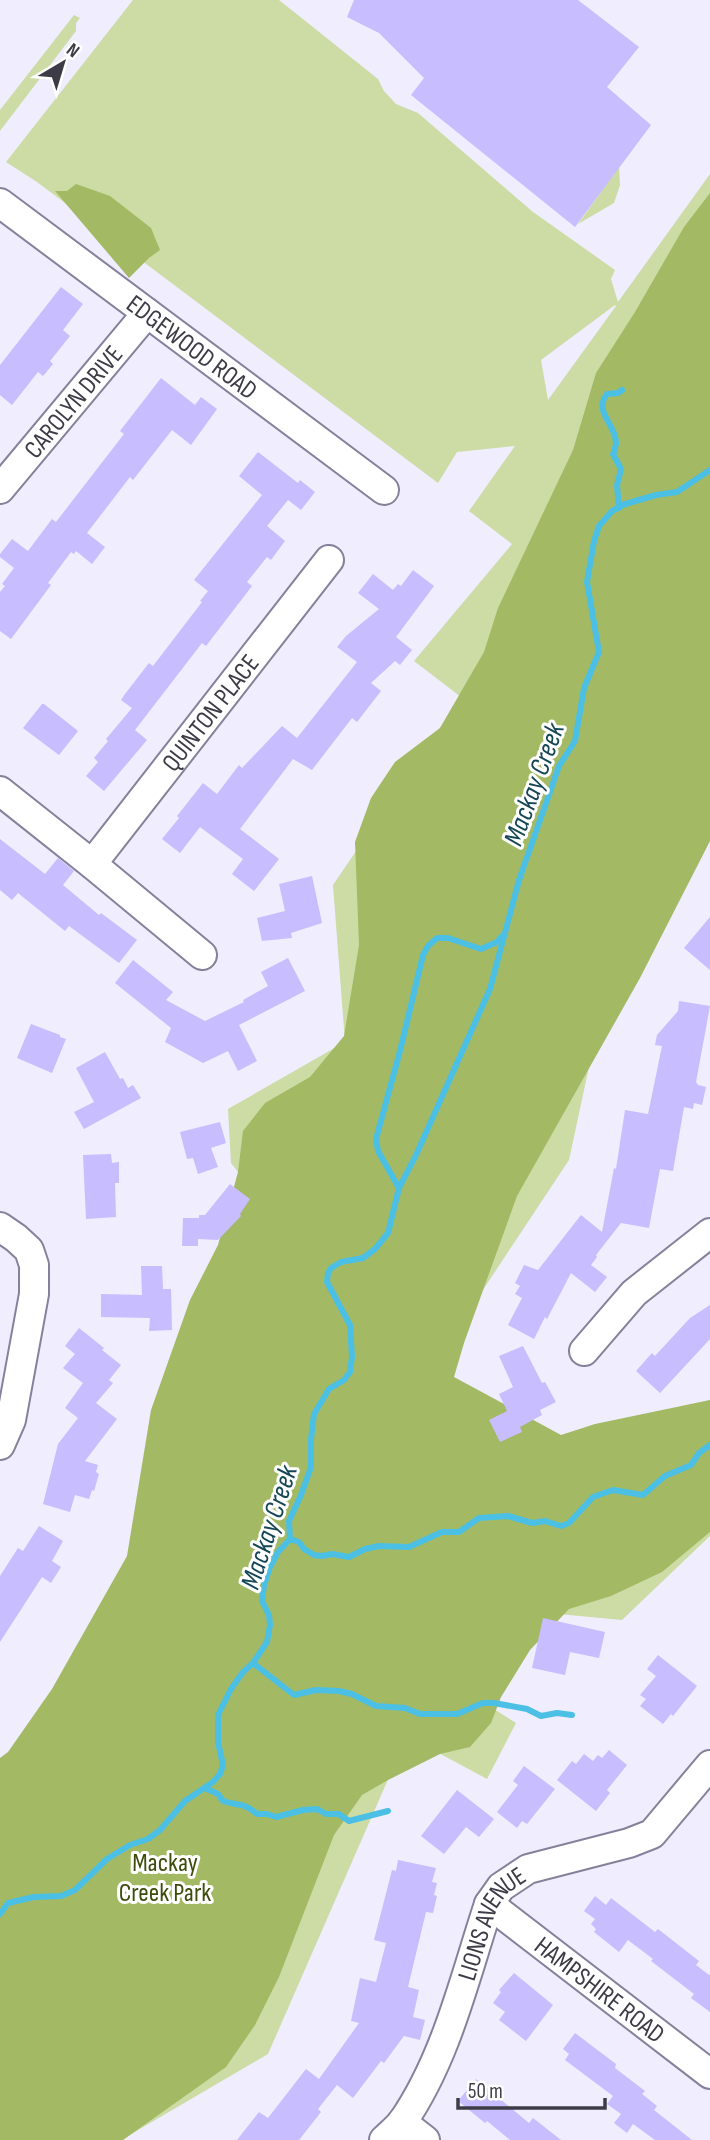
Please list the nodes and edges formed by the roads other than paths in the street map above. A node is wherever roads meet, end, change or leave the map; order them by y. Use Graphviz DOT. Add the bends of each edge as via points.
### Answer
graph roads {
  1 [pos="0,204"];
  2 [pos="147,313"];
  3 [pos="0,489"];
  4 [pos="384,490"];
  5 [pos="329,560"];
  6 [pos="0,791"];
  7 [pos="92,864"];
  8 [pos="202,955"];
  9 [pos="0,1227"];
  10 [pos="710,1233"];
  11 [pos="584,1351"];
  12 [pos="0,1445"];
  13 [pos="705,1781"];
  14 [pos="489,1904"];
  15 [pos="710,2074"];
  16 [pos="393,2131"];
  17 [pos="425,2140"];
  1 -- 2 [label="street, EDGEWOOD ROAD"];
  2 -- 3 [label="street, CAROLYN DRIVE"];
  2 -- 4 [label="street, EDGEWOOD ROAD"];
  5 -- 7 [label="street, QUINTON PLACE"];
  6 -- 7 [label="street"];
  7 -- 8 [label="street"];
  9 -- 12 [label="street" via="29,1250 34,1265 13,1408"];
  10 -- 11 [label="street" via="634,1293"];
  13 -- 14 [label="street, LIONS AVENUE" via="652,1834 528,1869 501,1887"];
  14 -- 15 [label="street, HAMPSHIRE ROAD"];
  14 -- 16 [label="street, LIONS AVENUE" via="445,2036 423,2086"];
  16 -- 17 [label="street"];
}
